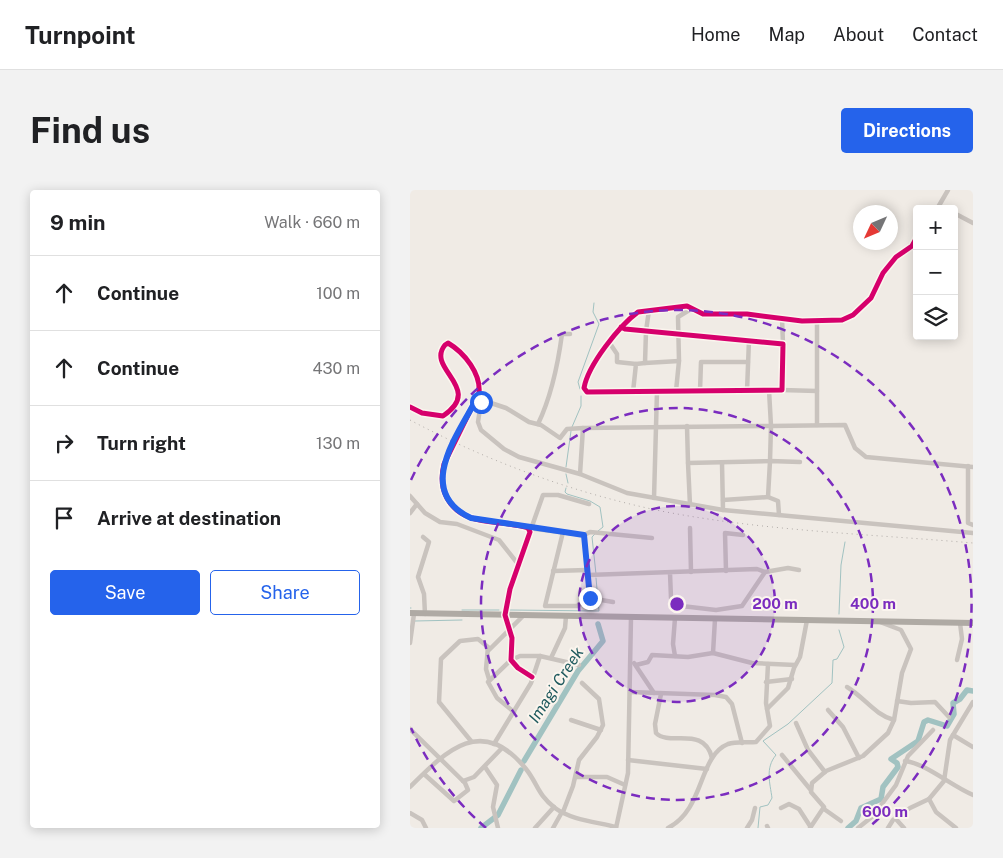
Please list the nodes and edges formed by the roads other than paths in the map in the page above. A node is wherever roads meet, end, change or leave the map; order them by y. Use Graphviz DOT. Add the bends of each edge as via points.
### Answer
graph roads {
  1 [pos="948,190"];
  2 [pos="941,205"];
  3 [pos="958,215"];
  4 [pos="973,223"];
  5 [pos="913,244"];
  6 [pos="691,309"];
  7 [pos="649,310"];
  8 [pos="782,318"];
  9 [pos="817,319"];
  10 [pos="621,326"];
  11 [pos="646,331"];
  12 [pos="570,334"];
  13 [pos="680,334"];
  14 [pos="748,340"];
  15 [pos="609,342"];
  16 [pos="783,344"];
  17 [pos="680,362"];
  18 [pos="748,362"];
  19 [pos="645,363"];
  20 [pos="636,364"];
  21 [pos="769,390"];
  22 [pos="782,390"];
  23 [pos="676,391"];
  24 [pos="700,391"];
  25 [pos="747,391"];
  26 [pos="817,391"];
  27 [pos="633,392"];
  28 [pos="657,392"];
  29 [pos="476,399"];
  30 [pos="410,407"];
  31 [pos="538,424"];
  32 [pos="817,425"];
  33 [pos="687,426"];
  34 [pos="771,426"];
  35 [pos="657,427"];
  36 [pos="583,428"];
  37 [pos="688,462"];
  38 [pos="722,462"];
  39 [pos="770,462"];
  40 [pos="800,462"];
  41 [pos="970,467"];
  42 [pos="580,474"];
  43 [pos="410,496"];
  44 [pos="768,497"];
  45 [pos="654,498"];
  46 [pos="723,500"];
  47 [pos="417,504"];
  48 [pos="589,504"];
  49 [pos="690,505"];
  50 [pos="723,510"];
  51 [pos="410,513"];
  52 [pos="779,515"];
  53 [pos="973,525"];
  54 [pos="530,528"];
  55 [pos="690,528"];
  56 [pos="563,532"];
  57 [pos="973,533"];
  58 [pos="584,535"];
  59 [pos="743,535"];
  60 [pos="423,538"];
  61 [pos="652,538"];
  62 [pos="518,564"];
  63 [pos="799,570"];
  64 [pos="554,571"];
  65 [pos="726,571"];
  66 [pos="692,572"];
  67 [pos="765,572"];
  68 [pos="588,573"];
  69 [pos="670,573"];
  70 [pos="590,598"];
  71 [pos="613,602"];
  72 [pos="716,610"];
  73 [pos="412,614"];
  74 [pos="424,614"];
  75 [pos="504,615"];
  76 [pos="524,616"];
  77 [pos="566,616"];
  78 [pos="631,617"];
  79 [pos="675,618"];
  80 [pos="714,619"];
  81 [pos="807,620"];
  82 [pos="878,621"];
  83 [pos="960,623"];
  84 [pos="973,623"];
  85 [pos="510,629"];
  86 [pos="411,636"];
  87 [pos="410,643"];
  88 [pos="489,650"];
  89 [pos="713,654"];
  90 [pos="540,656"];
  91 [pos="675,656"];
  92 [pos="551,658"];
  93 [pos="630,658"];
  94 [pos="511,660"];
  95 [pos="957,660"];
  96 [pos="768,664"];
  97 [pos="579,665"];
  98 [pos="636,665"];
  99 [pos="795,665"];
  100 [pos="532,677"];
  101 [pos="489,679"];
  102 [pos="792,679"];
  103 [pos="766,682"];
  104 [pos="582,683"];
  105 [pos="847,687"];
  106 [pos="630,692"];
  107 [pos="654,693"];
  108 [pos="661,694"];
  109 [pos="898,702"];
  110 [pos="973,702"];
  111 [pos="767,709"];
  112 [pos="828,710"];
  113 [pos="514,712"];
  114 [pos="949,717"];
  115 [pos="571,720"];
  116 [pos="894,720"];
  117 [pos="796,723"];
  118 [pos="410,729"];
  119 [pos="601,730"];
  120 [pos="933,730"];
  121 [pos="953,735"];
  122 [pos="471,741"];
  123 [pos="742,743"];
  124 [pos="494,744"];
  125 [pos="973,747"];
  126 [pos="502,748"];
  127 [pos="782,755"];
  128 [pos="712,758"];
  129 [pos="859,758"];
  130 [pos="440,759"];
  131 [pos="628,760"];
  132 [pos="905,761"];
  133 [pos="485,767"];
  134 [pos="707,769"];
  135 [pos="825,772"];
  136 [pos="424,774"];
  137 [pos="576,777"];
  138 [pos="463,781"];
  139 [pos="944,781"];
  140 [pos="625,785"];
  141 [pos="410,787"];
  142 [pos="810,790"];
  143 [pos="973,795"];
  144 [pos="929,799"];
  145 [pos="554,808"];
  146 [pos="755,808"];
  147 [pos="781,808"];
  148 [pos="824,808"];
  149 [pos="562,812"];
  150 [pos="410,813"];
  151 [pos="896,818"];
  152 [pos="841,821"];
  153 [pos="616,827"];
  154 [pos="810,827"];
  155 [pos="426,828"];
  156 [pos="498,828"];
  157 [pos="535,828"];
  158 [pos="553,828"];
  159 [pos="668,828"];
  160 [pos="747,828"];
  161 [pos="858,828"];
  162 [pos="888,828"];
  163 [pos="904,828"];
  164 [pos="956,828"];
  1 -- 2 [label="street"];
  3 -- 4 [label="street"];
  5 -- 9 [label="street" via="896,257 880,277 873,295 853,315 832,322"];
  6 -- 7 [label="street" via="684,306"];
  6 -- 8 [label="street" via="702,314"];
  6 -- 13 [label="street" via="678,317"];
  7 -- 10 [label="street" via="638,312"];
  7 -- 11 [label="street"];
  8 -- 9 [label="street"];
  8 -- 16 [label="street"];
  9 -- 26 [label="street"];
  10 -- 11 [label="street"];
  10 -- 15 [label="street"];
  11 -- 13 [label="street"];
  11 -- 19 [label="street"];
  12 -- 31 [label="street" via="562,334 560,354"];
  13 -- 14 [label="street"];
  13 -- 17 [label="street"];
  14 -- 16 [label="street"];
  14 -- 18 [label="street"];
  15 -- 20 [label="street" via="617,362"];
  15 -- 27 [label="street" via="584,388 587,392"];
  16 -- 22 [label="street"];
  17 -- 19 [label="street"];
  17 -- 23 [label="street"];
  18 -- 24 [label="street" via="701,362"];
  18 -- 25 [label="street"];
  19 -- 20 [label="street"];
  20 -- 27 [label="street"];
  21 -- 22 [label="street"];
  21 -- 25 [label="street"];
  21 -- 34 [label="street"];
  22 -- 26 [label="street"];
  23 -- 24 [label="street"];
  23 -- 28 [label="street"];
  24 -- 25 [label="street"];
  26 -- 32 [label="street"];
  27 -- 28 [label="street"];
  28 -- 35 [label="street"];
  29 -- 30 [label="street" via="480,387 474,370 462,354 448,344 442,348 441,362 458,392 457,403 443,416 422,413"];
  29 -- 31 [label="street" via="506,408"];
  29 -- 42 [label="street" via="482,406 478,422 491,440 519,457"];
  29 -- 54 [label="street, bridge" via="441,475 446,495 453,506 471,518"];
  31 -- 36 [label="street" via="560,438 567,430"];
  32 -- 34 [label="street"];
  32 -- 41 [label="street" via="845,425 855,448 866,457"];
  33 -- 34 [label="street"];
  33 -- 35 [label="street"];
  33 -- 37 [label="street"];
  34 -- 39 [label="street"];
  35 -- 36 [label="street"];
  35 -- 45 [label="street"];
  36 -- 42 [label="street"];
  37 -- 38 [label="street"];
  37 -- 49 [label="street"];
  38 -- 39 [label="street"];
  38 -- 46 [label="street"];
  39 -- 40 [label="street"];
  39 -- 44 [label="street"];
  41 -- 53 [label="street" via="968,523"];
  42 -- 45 [label="street" via="627,492"];
  43 -- 47 [label="street"];
  44 -- 46 [label="street"];
  44 -- 52 [label="street" via="778,501"];
  45 -- 49 [label="street"];
  46 -- 50 [label="street"];
  47 -- 51 [label="street"];
  47 -- 62 [label="street" via="440,522 457,524 498,539"];
  48 -- 54 [label="street" via="558,495 543,495"];
  49 -- 50 [label="street"];
  50 -- 52 [label="street"];
  52 -- 57 [label="street"];
  54 -- 56 [label="street"];
  54 -- 62 [label="street"];
  55 -- 66 [label="street"];
  56 -- 58 [label="street"];
  56 -- 64 [label="street"];
  58 -- 61 [label="street" via="590,532"];
  58 -- 68 [label="street"];
  59 -- 65 [label="street" via="725,533"];
  60 -- 74 [label="street" via="429,542 418,577 424,594"];
  62 -- 75 [label="street"];
  63 -- 67 [label="street" via="788,568"];
  64 -- 68 [label="street"];
  64 -- 70 [label="street" via="545,606 577,606"];
  65 -- 66 [label="street"];
  65 -- 67 [label="street" via="757,569"];
  66 -- 69 [label="street"];
  67 -- 72 [label="street" via="742,606"];
  68 -- 69 [label="street"];
  68 -- 70 [label="street"];
  69 -- 72 [label="street" via="673,604"];
  70 -- 71 [label="street"];
  72 -- 80 [label="street"];
  73 -- 74 [label="highway"];
  73 -- 86 [label="street"];
  74 -- 75 [label="highway"];
  75 -- 76 [label="highway"];
  75 -- 85 [label="street"];
  76 -- 77 [label="highway"];
  76 -- 85 [label="street"];
  77 -- 78 [label="highway"];
  77 -- 92 [label="street" via="565,628"];
  78 -- 79 [label="highway"];
  78 -- 93 [label="street"];
  79 -- 80 [label="highway"];
  79 -- 91 [label="street"];
  80 -- 81 [label="highway"];
  80 -- 89 [label="street"];
  81 -- 82 [label="highway"];
  81 -- 99 [label="street" via="800,657"];
  82 -- 83 [label="highway"];
  82 -- 109 [label="street" via="901,630 911,649 903,669"];
  83 -- 84 [label="highway"];
  83 -- 95 [label="street" via="962,639"];
  85 -- 88 [label="street"];
  85 -- 94 [label="street" via="513,644"];
  86 -- 87 [label="street"];
  88 -- 101 [label="street" via="486,662"];
  88 -- 122 [label="street" via="478,639 460,641 443,655 440,663 439,702"];
  89 -- 91 [label="street"];
  89 -- 96 [label="street"];
  90 -- 92 [label="street"];
  90 -- 94 [label="street" via="527,655"];
  90 -- 100 [label="street"];
  91 -- 98 [label="street" via="652,655 648,662"];
  92 -- 97 [label="street"];
  93 -- 98 [label="street"];
  93 -- 106 [label="street"];
  94 -- 100 [label="street"];
  94 -- 101 [label="street"];
  96 -- 99 [label="street"];
  96 -- 103 [label="street"];
  98 -- 107 [label="street"];
  99 -- 102 [label="street"];
  100 -- 113 [label="street"];
  101 -- 113 [label="street" via="489,686 497,698"];
  102 -- 103 [label="street"];
  102 -- 111 [label="street" via="785,692"];
  103 -- 111 [label="street"];
  104 -- 119 [label="street" via="599,699"];
  105 -- 116 [label="street" via="879,714"];
  106 -- 107 [label="street"];
  106 -- 131 [label="street"];
  107 -- 108 [label="street"];
  108 -- 123 [label="street" via="716,694 726,697 732,704"];
  108 -- 128 [label="street" via="656,733 661,737 700,741 709,749"];
  109 -- 114 [label="street" via="935,702"];
  109 -- 116 [label="street"];
  110 -- 121 [label="street"];
  111 -- 123 [label="street" via="771,724 768,729 756,742"];
  112 -- 129 [label="street" via="843,727"];
  113 -- 124 [label="street"];
  115 -- 119 [label="street"];
  116 -- 129 [label="street" via="885,737"];
  117 -- 135 [label="street" via="808,750"];
  118 -- 130 [label="street"];
  119 -- 137 [label="street" via="579,760"];
  120 -- 132 [label="street"];
  121 -- 125 [label="street"];
  121 -- 139 [label="street"];
  122 -- 124 [label="street"];
  122 -- 130 [label="street" via="457,746"];
  123 -- 128 [label="street" via="727,745"];
  124 -- 126 [label="street"];
  126 -- 133 [label="street"];
  126 -- 145 [label="street" via="526,769 541,796"];
  127 -- 142 [label="street"];
  128 -- 134 [label="street"];
  129 -- 135 [label="street"];
  130 -- 136 [label="street"];
  130 -- 138 [label="street"];
  131 -- 134 [label="street"];
  131 -- 140 [label="street"];
  132 -- 139 [label="street" via="923,767"];
  132 -- 161 [label="street" via="896,785 873,816"];
  133 -- 138 [label="street" via="474,777"];
  133 -- 156 [label="street" via="497,785 493,807"];
  134 -- 159 [label="street" via="688,813"];
  135 -- 142 [label="street" via="813,781"];
  136 -- 138 [label="street" via="454,801 468,790"];
  136 -- 141 [label="street"];
  137 -- 140 [label="street" via="607,777"];
  137 -- 149 [label="street"];
  139 -- 143 [label="street"];
  139 -- 144 [label="street"];
  140 -- 153 [label="street"];
  142 -- 148 [label="street"];
  144 -- 151 [label="street" via="917,803"];
  144 -- 164 [label="street" via="936,812"];
  145 -- 149 [label="street"];
  145 -- 157 [label="street"];
  146 -- 160 [label="street"];
  147 -- 154 [label="street" via="789,804 799,809"];
  148 -- 152 [label="street"];
  148 -- 154 [label="street"];
  149 -- 153 [label="street"];
  149 -- 158 [label="street"];
  150 -- 155 [label="street" via="422,820"];
  151 -- 162 [label="street"];
  151 -- 163 [label="street"];
}
